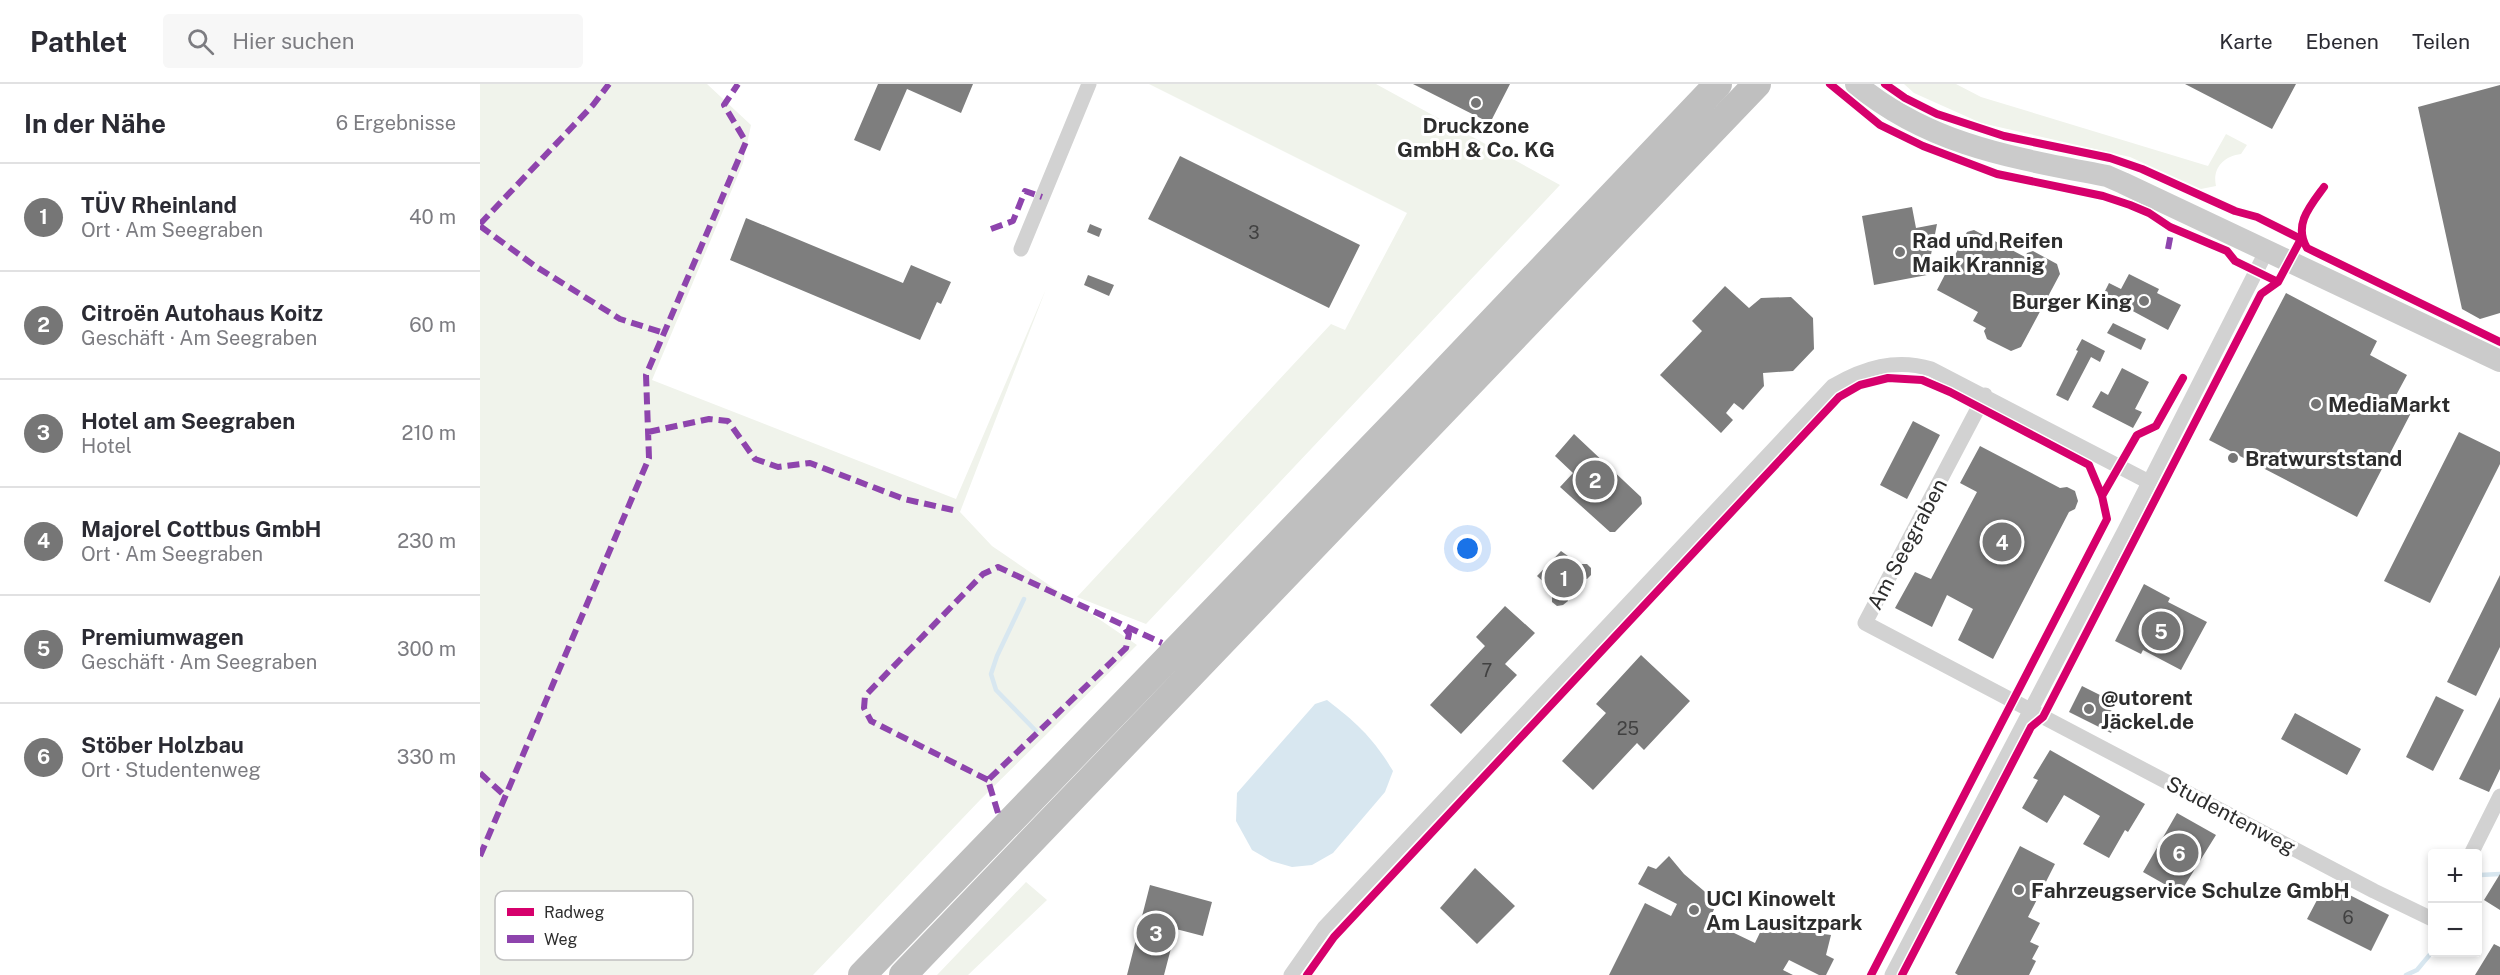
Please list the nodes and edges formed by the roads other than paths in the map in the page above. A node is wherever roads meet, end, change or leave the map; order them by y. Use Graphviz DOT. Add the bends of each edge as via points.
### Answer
graph roads {
  1 [pos="1089,84"];
  2 [pos="1718,84"];
  3 [pos="1757,84"];
  4 [pos="1856,84"];
  5 [pos="1021,249"];
  6 [pos="2267,250"];
  7 [pos="2500,361"];
  8 [pos="1985,395"];
  9 [pos="2149,482"];
  10 [pos="2030,709"];
  11 [pos="2500,796"];
  12 [pos="2474,849"];
  13 [pos="2428,917"];
  14 [pos="862,975"];
  15 [pos="903,975"];
  16 [pos="1291,975"];
  17 [pos="1892,975"];
  1 -- 5 [label="street"];
  2 -- 14 [label="highway"];
  3 -- 15 [label="highway"];
  4 -- 6 [label="main road" via="1889,109 1953,140 1998,155 2107,176"];
  6 -- 7 [label="main road"];
  6 -- 9 [label="street"];
  8 -- 9 [label="street"];
  8 -- 10 [label="street, Am Seegraben" via="1865,623"];
  8 -- 16 [label="street" via="1931,369 1904,364 1874,368 1833,386 1324,928"];
  9 -- 10 [label="street"];
  10 -- 13 [label="street, Studentenweg"];
  10 -- 17 [label="street"];
  11 -- 12 [label="street"];
}
